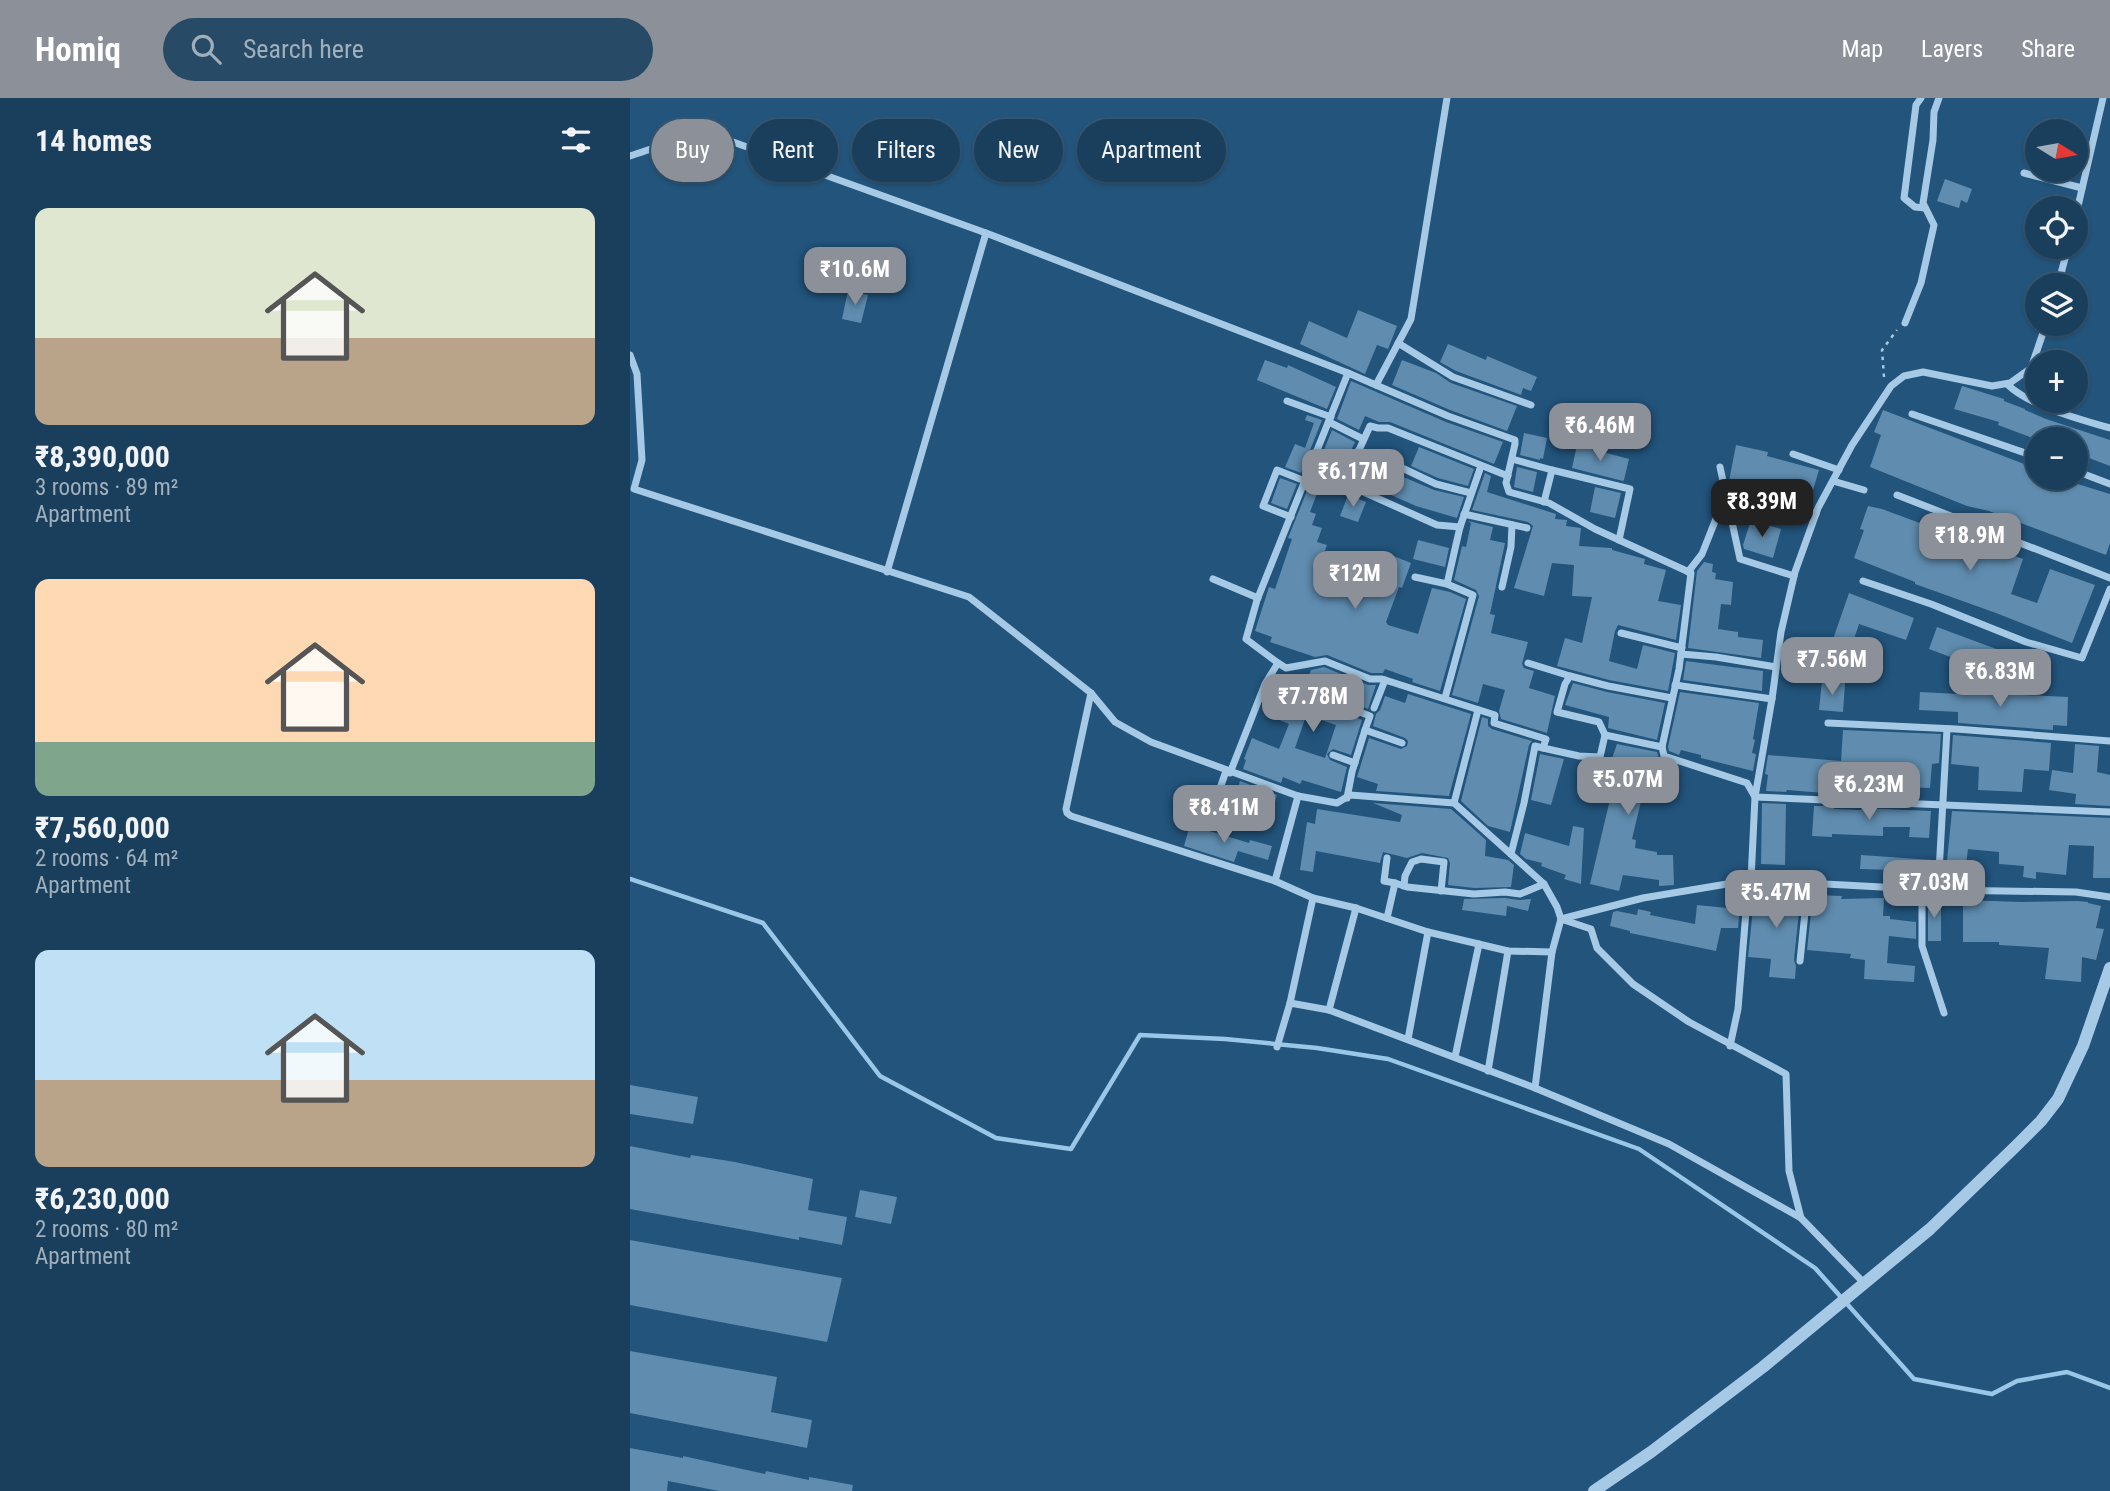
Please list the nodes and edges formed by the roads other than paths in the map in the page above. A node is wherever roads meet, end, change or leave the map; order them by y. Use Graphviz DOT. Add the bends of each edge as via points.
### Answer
graph roads {
  1 [pos="1447,98"];
  2 [pos="1921,98"];
  3 [pos="1939,98"];
  4 [pos="2103,98"];
  5 [pos="630,156"];
  6 [pos="2024,173"];
  7 [pos="2082,188"];
  8 [pos="2080,196"];
  9 [pos="1925,208"];
  10 [pos="986,233"];
  11 [pos="1905,323"];
  12 [pos="2042,336"];
  13 [pos="1398,343"];
  14 [pos="630,355"];
  15 [pos="1348,373"];
  16 [pos="2007,384"];
  17 [pos="1376,385"];
  18 [pos="1287,401"];
  19 [pos="1531,405"];
  20 [pos="630,408"];
  21 [pos="639,409"];
  22 [pos="1912,414"];
  23 [pos="1330,420"];
  24 [pos="2110,428"];
  25 [pos="1363,439"];
  26 [pos="1358,451"];
  27 [pos="2025,453"];
  28 [pos="1793,454"];
  29 [pos="1512,459"];
  30 [pos="1481,466"];
  31 [pos="1720,467"];
  32 [pos="1310,468"];
  33 [pos="1552,470"];
  34 [pos="1839,470"];
  35 [pos="1508,476"];
  36 [pos="2088,476"];
  37 [pos="1305,481"];
  38 [pos="1833,481"];
  39 [pos="1344,483"];
  40 [pos="2110,484"];
  41 [pos="632,489"];
  42 [pos="1864,490"];
  43 [pos="1471,493"];
  44 [pos="1726,495"];
  45 [pos="1896,495"];
  46 [pos="1767,496"];
  47 [pos="1544,502"];
  48 [pos="1464,514"];
  49 [pos="1816,514"];
  50 [pos="1291,517"];
  51 [pos="1512,525"];
  52 [pos="1460,527"];
  53 [pos="1527,528"];
  54 [pos="1619,540"];
  55 [pos="887,572"];
  56 [pos="1688,572"];
  57 [pos="1794,576"];
  58 [pos="1415,577"];
  59 [pos="2110,578"];
  60 [pos="1213,579"];
  61 [pos="1863,581"];
  62 [pos="1447,584"];
  63 [pos="1502,587"];
  64 [pos="2110,589"];
  65 [pos="1258,598"];
  66 [pos="1621,633"];
  67 [pos="1681,651"];
  68 [pos="1278,663"];
  69 [pos="1528,663"];
  70 [pos="1776,667"];
  71 [pos="1270,676"];
  72 [pos="1570,676"];
  73 [pos="1385,680"];
  74 [pos="1675,685"];
  75 [pos="1091,693"];
  76 [pos="1445,698"];
  77 [pos="1672,698"];
  78 [pos="1773,699"];
  79 [pos="1347,707"];
  80 [pos="1333,708"];
  81 [pos="1374,708"];
  82 [pos="1478,710"];
  83 [pos="1828,723"];
  84 [pos="1947,729"];
  85 [pos="1365,730"];
  86 [pos="1605,735"];
  87 [pos="2110,741"];
  88 [pos="1402,743"];
  89 [pos="1662,747"];
  90 [pos="1543,748"];
  91 [pos="1334,755"];
  92 [pos="1355,763"];
  93 [pos="1228,772"];
  94 [pos="1298,796"];
  95 [pos="1755,797"];
  96 [pos="1347,798"];
  97 [pos="1454,803"];
  98 [pos="1942,805"];
  99 [pos="2110,812"];
  100 [pos="1208,823"];
  101 [pos="1511,854"];
  102 [pos="1387,858"];
  103 [pos="1751,880"];
  104 [pos="1275,881"];
  105 [pos="1395,883"];
  106 [pos="1808,883"];
  107 [pos="1544,884"];
  108 [pos="1404,886"];
  109 [pos="1923,889"];
  110 [pos="1938,890"];
  111 [pos="1441,891"];
  112 [pos="2110,897"];
  113 [pos="1313,898"];
  114 [pos="1356,908"];
  115 [pos="1387,918"];
  116 [pos="1561,919"];
  117 [pos="1428,932"];
  118 [pos="1479,944"];
  119 [pos="1508,951"];
  120 [pos="1552,952"];
  121 [pos="1800,961"];
  122 [pos="2110,968"];
  123 [pos="1290,1003"];
  124 [pos="1329,1010"];
  125 [pos="1944,1013"];
  126 [pos="1408,1039"];
  127 [pos="1730,1046"];
  128 [pos="1277,1047"];
  129 [pos="1455,1058"];
  130 [pos="1488,1071"];
  131 [pos="1535,1088"];
  132 [pos="1801,1218"];
  133 [pos="1864,1283"];
  134 [pos="1609,1487"];
  135 [pos="1594,1491"];
  1 -- 13 [label="street" via="1411,320"];
  2 -- 9 [label="street" via="1916,105 1904,198"];
  3 -- 9 [label="street"];
  4 -- 7 [label="street"];
  5 -- 10 [label="street" via="693,136 722,138"];
  6 -- 7 [label="street"];
  7 -- 8 [label="street"];
  9 -- 11 [label="street" via="1934,225 1921,283"];
  10 -- 15 [label="street"];
  10 -- 55 [label="street"];
  12 -- 16 [label="street" via="2031,368"];
  13 -- 17 [label="street"];
  13 -- 19 [label="street" via="1453,377"];
  14 -- 21 [label="street" via="637,374"];
  15 -- 17 [label="street"];
  15 -- 23 [label="street"];
  16 -- 24 [label="street" via="2018,395"];
  16 -- 34 [label="street" via="1992,386 1923,372 1904,376 1889,389"];
  17 -- 29 [label="street" via="1515,440"];
  18 -- 23 [label="street"];
  20 -- 21 [label="street"];
  21 -- 41 [label="street" via="642,460"];
  22 -- 27 [label="street"];
  23 -- 25 [label="street"];
  23 -- 32 [label="street"];
  25 -- 26 [label="street"];
  25 -- 30 [label="street" via="1370,426 1388,428"];
  26 -- 39 [label="street"];
  26 -- 43 [label="street" via="1436,484"];
  28 -- 34 [label="street"];
  29 -- 33 [label="street"];
  29 -- 35 [label="street"];
  30 -- 35 [label="street"];
  30 -- 43 [label="street"];
  31 -- 44 [label="street"];
  32 -- 37 [label="street"];
  32 -- 39 [label="street"];
  33 -- 47 [label="street"];
  33 -- 54 [label="street" via="1630,489"];
  34 -- 38 [label="street"];
  35 -- 47 [label="street" via="1509,492"];
  36 -- 40 [label="street"];
  37 -- 50 [label="street"];
  37 -- 50 [label="street" via="1276,470 1264,506"];
  38 -- 42 [label="street"];
  38 -- 49 [label="street"];
  39 -- 52 [label="street" via="1437,525"];
  41 -- 55 [label="street"];
  43 -- 48 [label="street"];
  44 -- 56 [label="street" via="1702,554"];
  44 -- 57 [label="street" via="1740,559"];
  45 -- 59 [label="street"];
  46 -- 49 [label="street"];
  47 -- 54 [label="street"];
  48 -- 51 [label="street"];
  48 -- 52 [label="street"];
  49 -- 57 [label="street"];
  50 -- 65 [label="street"];
  51 -- 53 [label="street"];
  51 -- 63 [label="street"];
  52 -- 62 [label="street"];
  54 -- 56 [label="street"];
  55 -- 75 [label="street" via="969,597"];
  56 -- 67 [label="street"];
  57 -- 70 [label="street"];
  58 -- 62 [label="street"];
  60 -- 65 [label="street"];
  61 -- 64 [label="street" via="2082,658"];
  62 -- 76 [label="street" via="1473,595"];
  65 -- 68 [label="street" via="1246,639"];
  66 -- 67 [label="street"];
  67 -- 70 [label="street"];
  67 -- 74 [label="street"];
  68 -- 71 [label="street"];
  68 -- 73 [label="street" via="1286,668 1325,661 1370,679"];
  69 -- 72 [label="street"];
  70 -- 78 [label="street"];
  71 -- 80 [label="street"];
  71 -- 93 [label="street"];
  72 -- 77 [label="street"];
  72 -- 86 [label="street" via="1557,712 1599,722"];
  73 -- 76 [label="street"];
  73 -- 81 [label="street"];
  74 -- 77 [label="street"];
  74 -- 78 [label="street"];
  75 -- 93 [label="street" via="1115,722 1151,742"];
  75 -- 104 [label="street" via="1067,813"];
  76 -- 82 [label="street"];
  77 -- 89 [label="street"];
  78 -- 95 [label="street"];
  79 -- 85 [label="street" via="1370,716"];
  82 -- 90 [label="street" via="1495,715 1494,723 1546,739"];
  82 -- 97 [label="street"];
  83 -- 84 [label="street"];
  84 -- 87 [label="street"];
  84 -- 98 [label="street"];
  85 -- 88 [label="street"];
  85 -- 92 [label="street"];
  86 -- 89 [label="street"];
  86 -- 90 [label="street" via="1600,757"];
  89 -- 95 [label="street" via="1664,756 1748,783"];
  90 -- 101 [label="street" via="1535,746"];
  91 -- 92 [label="street"];
  92 -- 96 [label="street"];
  93 -- 94 [label="street"];
  93 -- 100 [label="street"];
  94 -- 96 [label="street" via="1337,803"];
  94 -- 104 [label="street"];
  95 -- 98 [label="street"];
  95 -- 103 [label="street"];
  96 -- 97 [label="street"];
  97 -- 101 [label="street"];
  98 -- 99 [label="street"];
  98 -- 110 [label="street"];
  101 -- 107 [label="street"];
  102 -- 105 [label="street" via="1384,881"];
  103 -- 106 [label="street"];
  103 -- 116 [label="street" via="1643,898"];
  103 -- 127 [label="street"];
  104 -- 113 [label="street"];
  105 -- 108 [label="street"];
  105 -- 115 [label="street"];
  106 -- 109 [label="street"];
  106 -- 121 [label="street"];
  107 -- 111 [label="street" via="1520,894"];
  107 -- 116 [label="street"];
  108 -- 111 [label="street"];
  108 -- 111 [label="street" via="1412,862 1422,859 1444,862"];
  109 -- 110 [label="street"];
  109 -- 125 [label="street" via="1922,946"];
  110 -- 112 [label="street" via="2076,892"];
  113 -- 114 [label="street"];
  113 -- 123 [label="street"];
  114 -- 115 [label="street"];
  114 -- 124 [label="street"];
  115 -- 117 [label="street"];
  116 -- 120 [label="street"];
  116 -- 127 [label="street" via="1591,929 1597,948 1633,984"];
  117 -- 118 [label="street"];
  117 -- 126 [label="street"];
  118 -- 119 [label="street"];
  118 -- 129 [label="street"];
  119 -- 120 [label="street"];
  119 -- 130 [label="street"];
  120 -- 131 [label="street"];
  122 -- 133 [label="street" via="2074,1065 2041,1121 1930,1229"];
  123 -- 124 [label="street"];
  123 -- 128 [label="street"];
  124 -- 126 [label="street"];
  126 -- 129 [label="street"];
  127 -- 132 [label="street" via="1786,1074 1789,1171"];
  129 -- 130 [label="street"];
  130 -- 131 [label="street"];
  131 -- 132 [label="street" via="1669,1144"];
  132 -- 133 [label="street"];
  133 -- 134 [label="street"];
  134 -- 135 [label="street"];
}
